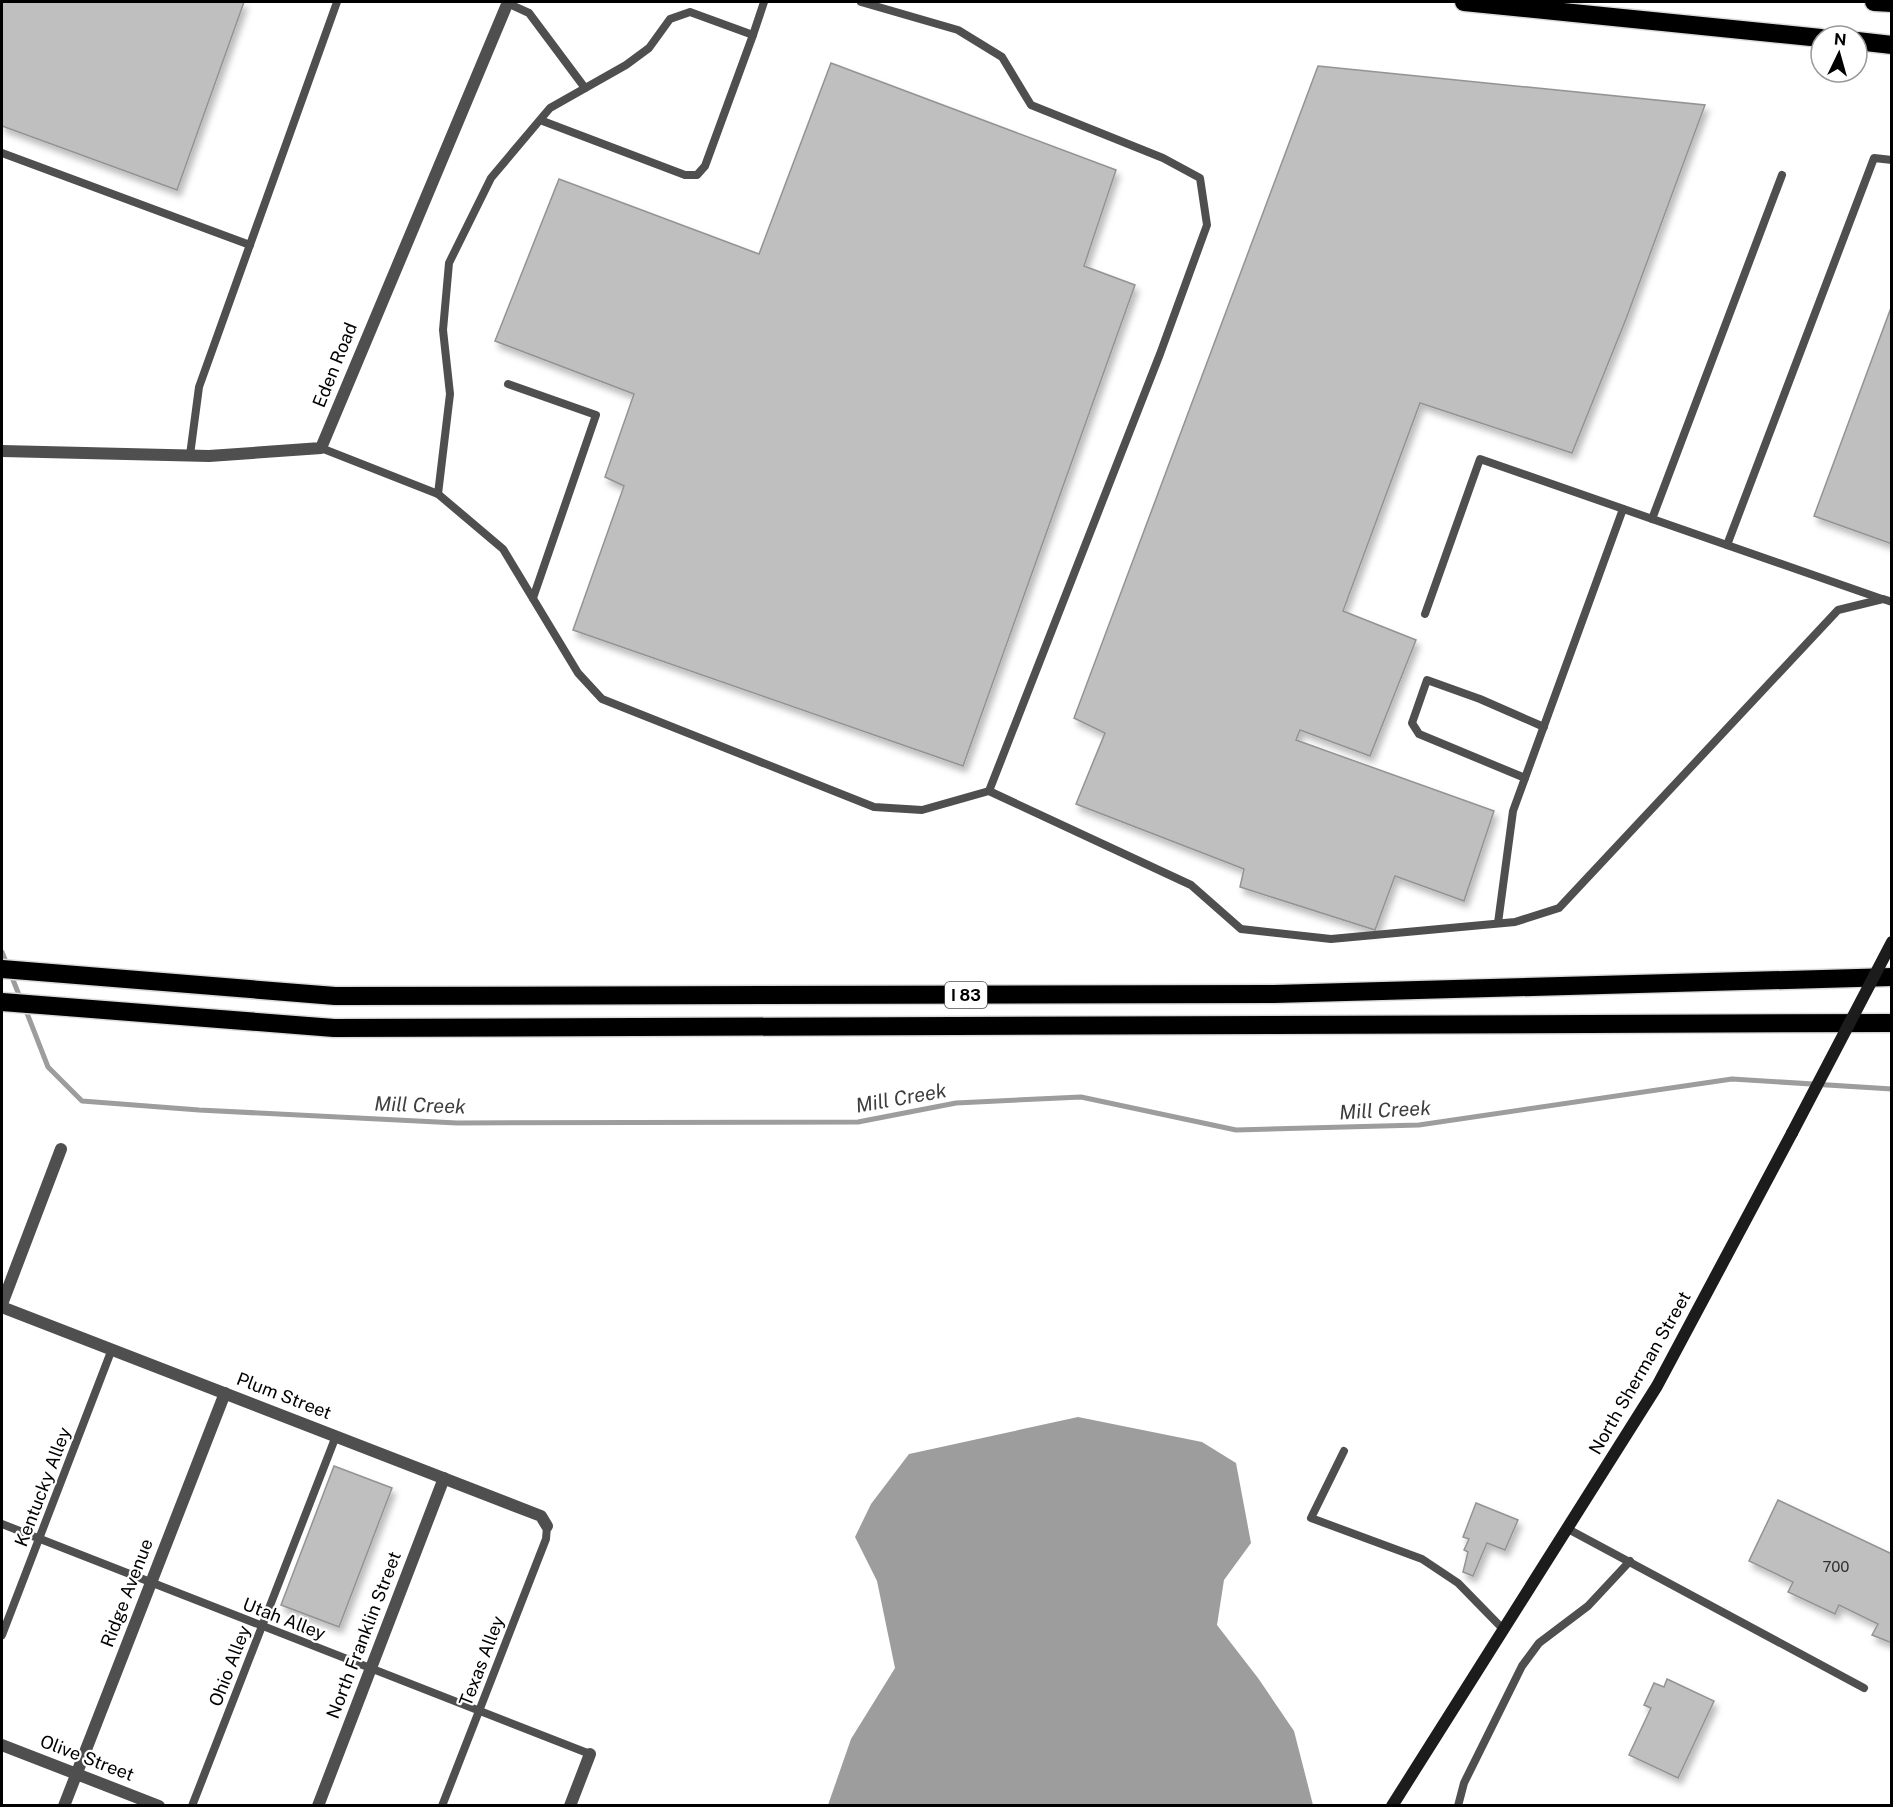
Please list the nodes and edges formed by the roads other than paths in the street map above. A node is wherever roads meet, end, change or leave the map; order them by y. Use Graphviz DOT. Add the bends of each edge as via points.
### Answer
graph roads {
  1 [pos="337,2"];
  2 [pos="508,2"];
  3 [pos="764,2"];
  4 [pos="861,2"];
  5 [pos="1464,2"];
  6 [pos="1874,2"];
  7 [pos="1892,3"];
  8 [pos="753,35"];
  9 [pos="1809,37"];
  10 [pos="1869,43"];
  11 [pos="1892,45"];
  12 [pos="585,88"];
  13 [pos="540,120"];
  14 [pos="2,153"];
  15 [pos="1892,160"];
  16 [pos="1782,175"];
  17 [pos="250,245"];
  18 [pos="507,384"];
  19 [pos="321,448"];
  20 [pos="2,451"];
  21 [pos="190,455"];
  22 [pos="438,494"];
  23 [pos="1623,509"];
  24 [pos="1652,519"];
  25 [pos="1728,545"];
  26 [pos="532,598"];
  27 [pos="1887,601"];
  28 [pos="1425,614"];
  29 [pos="1544,727"];
  30 [pos="1525,778"];
  31 [pos="989,791"];
  32 [pos="1498,924"];
  33 [pos="1892,942"];
  34 [pos="2,969"];
  35 [pos="1892,977"];
  36 [pos="2,1002"];
  37 [pos="1892,1023"];
  38 [pos="62,1149"];
  39 [pos="2,1305"];
  40 [pos="112,1349"];
  41 [pos="225,1393"];
  42 [pos="336,1436"];
  43 [pos="1344,1451"];
  44 [pos="444,1478"];
  45 [pos="2,1524"];
  46 [pos="547,1526"];
  47 [pos="1568,1529"];
  48 [pos="39,1539"];
  49 [pos="1630,1561"];
  50 [pos="151,1582"];
  51 [pos="262,1626"];
  52 [pos="1502,1628"];
  53 [pos="2,1635"];
  54 [pos="371,1668"];
  55 [pos="1864,1688"];
  56 [pos="479,1711"];
  57 [pos="2,1745"];
  58 [pos="590,1754"];
  59 [pos="76,1773"];
  60 [pos="64,1806"];
  61 [pos="159,1806"];
  62 [pos="192,1806"];
  63 [pos="318,1806"];
  64 [pos="442,1806"];
  65 [pos="570,1806"];
  66 [pos="1392,1806"];
  67 [pos="1458,1806"];
  1 -- 17 [label="lane"];
  2 -- 12 [label="lane" via="528,13"];
  2 -- 19 [label="street, Eden Road"];
  3 -- 8 [label="lane"];
  4 -- 31 [label="lane" via="958,30 1002,57 1031,105 1163,158 1200,178 1202,190 1207,225"];
  5 -- 9 [label="highway"];
  6 -- 7 [label="highway"];
  8 -- 12 [label="lane" via="690,12 670,19 649,48"];
  8 -- 13 [label="lane" via="705,166 697,175 684,175"];
  10 -- 11 [label="highway"];
  12 -- 13 [label="lane" via="550,108"];
  13 -- 22 [label="lane" via="491,178 449,262 443,330 450,394"];
  14 -- 17 [label="lane"];
  15 -- 25 [label="lane" via="1874,158"];
  16 -- 24 [label="lane"];
  17 -- 21 [label="lane" via="199,387"];
  18 -- 26 [label="lane" via="596,415"];
  19 -- 21 [label="street"];
  19 -- 22 [label="lane"];
  20 -- 21 [label="street"];
  22 -- 26 [label="lane" via="503,549"];
  23 -- 24 [label="lane"];
  23 -- 28 [label="lane" via="1480,459"];
  23 -- 29 [label="lane"];
  24 -- 25 [label="lane"];
  25 -- 27 [label="lane"];
  26 -- 31 [label="lane" via="578,672 602,699 874,807 922,810"];
  27 -- 32 [label="lane" via="1838,610 1559,908"];
  29 -- 30 [label="lane"];
  29 -- 30 [label="lane" via="1427,680 1412,723 1419,734"];
  30 -- 32 [label="lane" via="1513,811"];
  31 -- 32 [label="lane" via="1191,885 1241,929 1331,939"];
  33 -- 47 [label="main road, North Sherman Street, bridge" via="1657,1386"];
  34 -- 35 [label="highway, I 83" via="335,996 1274,994"];
  36 -- 37 [label="highway, I 83" via="334,1028"];
  38 -- 39 [label="street"];
  39 -- 40 [label="street, Plum Street"];
  40 -- 41 [label="street, Plum Street"];
  40 -- 48 [label="lane, Kentucky Alley"];
  41 -- 42 [label="street, Plum Street"];
  41 -- 50 [label="street, Ridge Avenue"];
  42 -- 44 [label="street, Plum Street"];
  42 -- 51 [label="lane, Ohio Alley"];
  43 -- 52 [label="lane" via="1311,1518 1422,1559 1458,1582"];
  44 -- 46 [label="street, Plum Street" via="541,1516"];
  44 -- 54 [label="street, North Franklin Street"];
  45 -- 48 [label="lane, Utah Alley"];
  46 -- 56 [label="lane, Texas Alley" via="546,1539"];
  47 -- 49 [label="lane"];
  47 -- 52 [label="main road, North Sherman Street"];
  48 -- 50 [label="lane, Utah Alley"];
  48 -- 53 [label="lane, Kentucky Alley"];
  49 -- 55 [label="lane"];
  49 -- 67 [label="lane" via="1588,1606 1539,1643 1522,1665 1464,1783"];
  50 -- 51 [label="lane, Utah Alley"];
  50 -- 59 [label="street, Ridge Avenue"];
  51 -- 54 [label="lane, Utah Alley"];
  51 -- 62 [label="lane, Ohio Alley"];
  52 -- 66 [label="main road, North Sherman Street"];
  54 -- 56 [label="lane, Utah Alley"];
  54 -- 63 [label="street, North Franklin Street"];
  56 -- 58 [label="lane, Utah Alley"];
  56 -- 64 [label="lane, Texas Alley"];
  57 -- 59 [label="street, Olive Street"];
  58 -- 65 [label="street"];
  59 -- 60 [label="street, Ridge Avenue"];
  59 -- 61 [label="street, Olive Street"];
}
